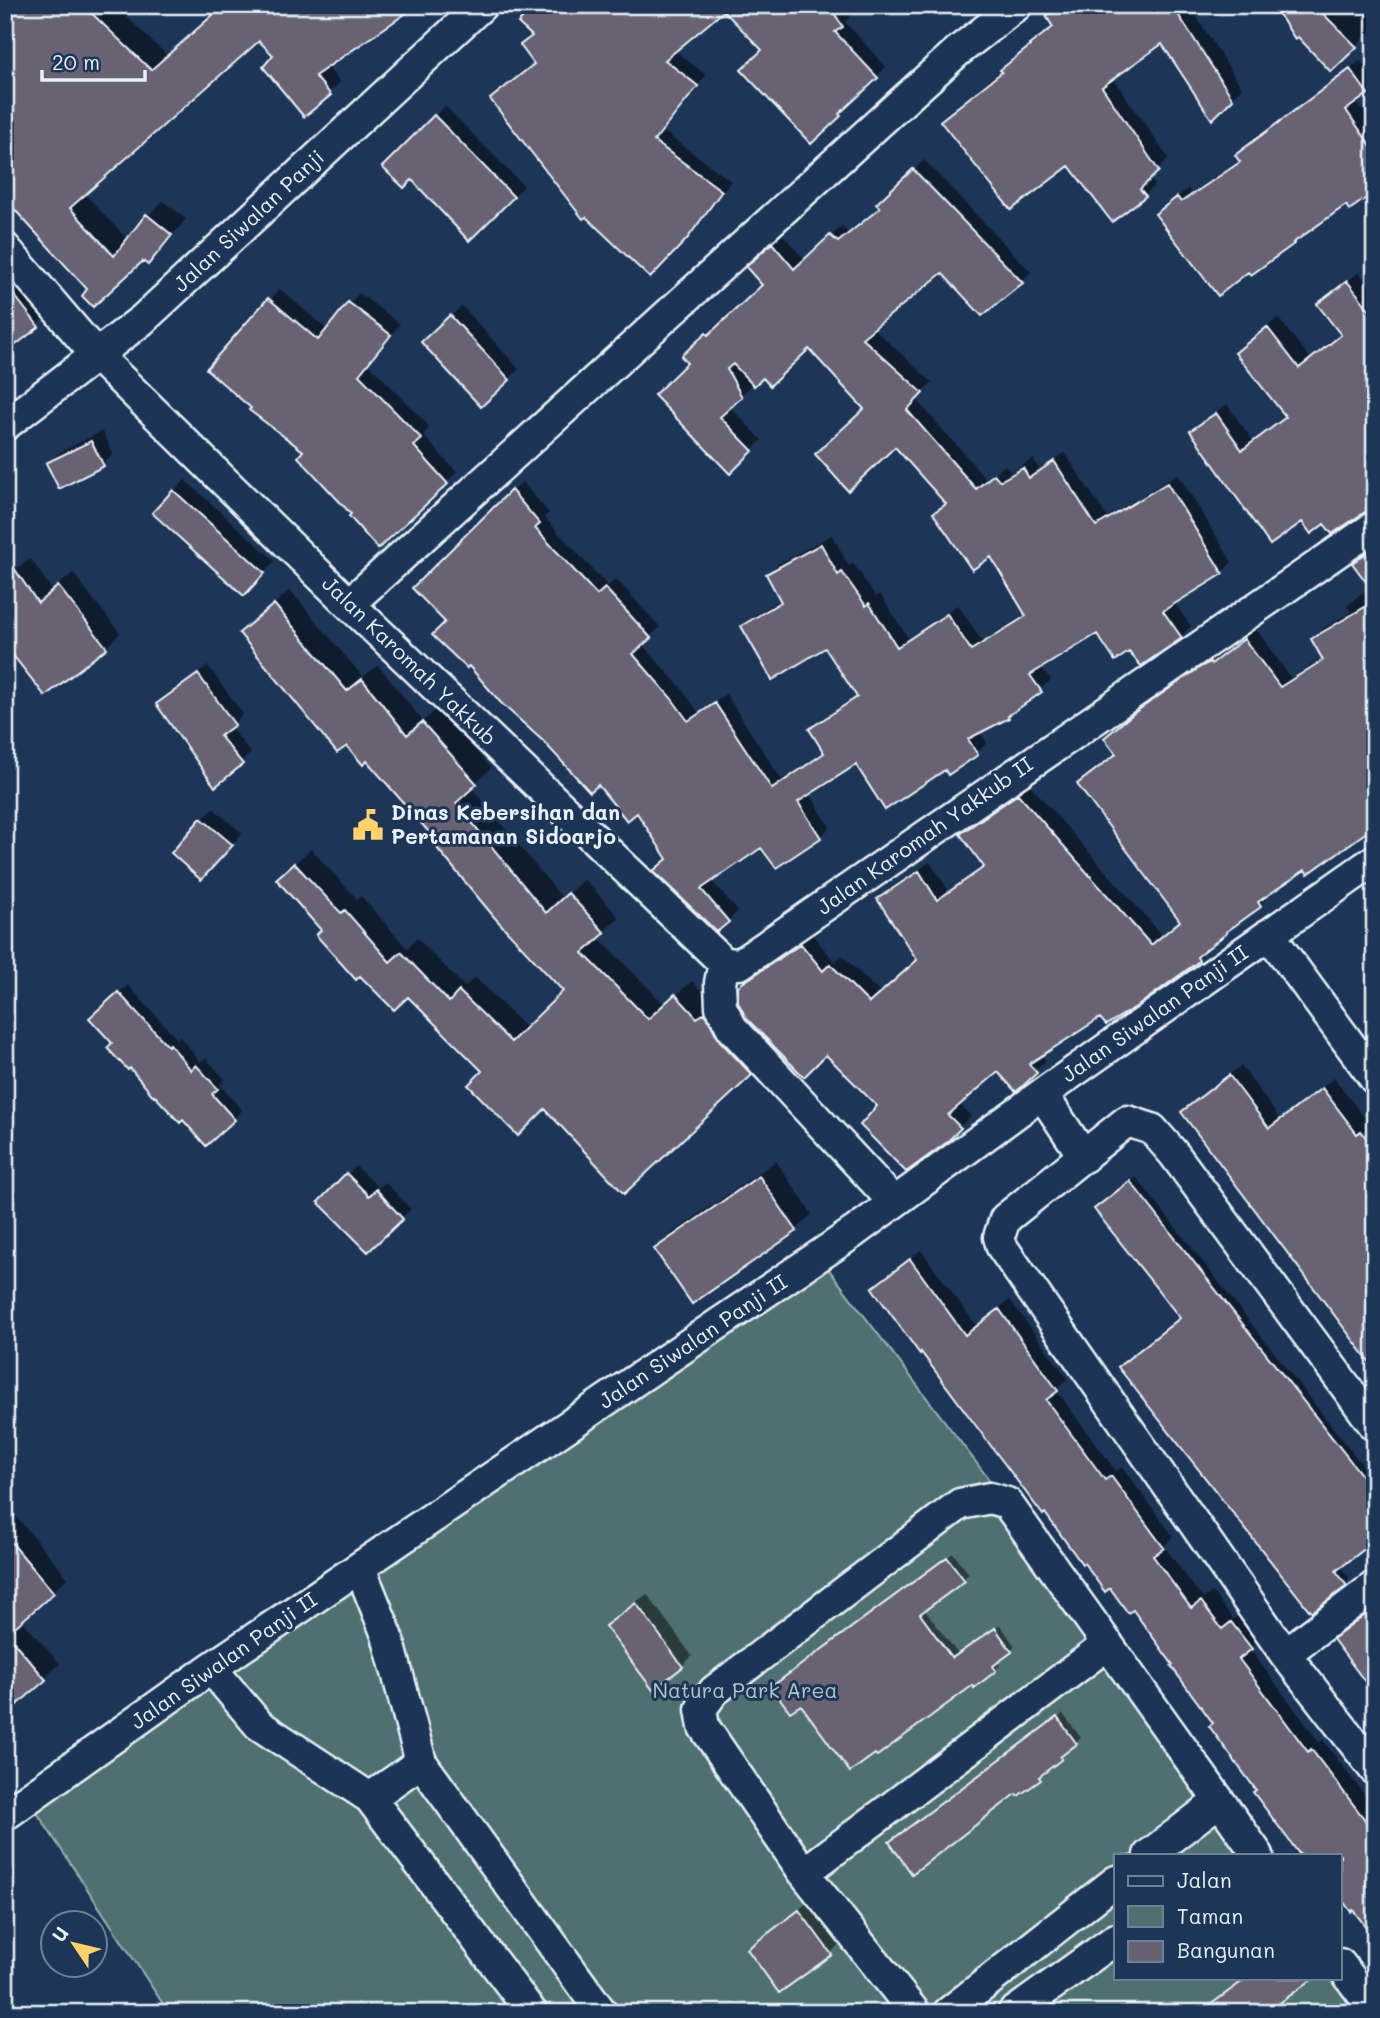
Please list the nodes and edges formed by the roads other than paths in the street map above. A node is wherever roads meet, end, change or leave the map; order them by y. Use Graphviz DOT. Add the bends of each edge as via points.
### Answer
graph roads {
  1 [pos="482,5"];
  2 [pos="1017,5"];
  3 [pos="5,248"];
  4 [pos="97,356"];
  5 [pos="5,425"];
  6 [pos="1375,526"];
  7 [pos="349,604"];
  8 [pos="1375,860"];
  9 [pos="1269,934"];
  10 [pos="724,963"];
  11 [pos="1375,1079"];
  12 [pos="1042,1094"];
  13 [pos="1084,1157"];
  14 [pos="894,1202"];
  15 [pos="1375,1426"];
  16 [pos="360,1568"];
  17 [pos="1375,1586"];
  18 [pos="1108,1644"];
  19 [pos="1285,1654"];
  20 [pos="211,1668"];
  21 [pos="421,1762"];
  22 [pos="1375,1770"];
  23 [pos="370,1798"];
  24 [pos="1219,1801"];
  25 [pos="5,1815"];
  26 [pos="1246,1851"];
  27 [pos="1150,1854"];
  28 [pos="804,1873"];
  29 [pos="1114,1883"];
  30 [pos="1114,1940"];
  31 [pos="1342,1968"];
  32 [pos="1362,2007"];
  33 [pos="532,2013"];
  34 [pos="602,2013"];
  35 [pos="915,2013"];
  36 [pos="948,2013"];
  37 [pos="1013,2013"];
  1 -- 4 [label="street, Jalan Siwalan Panji" via="142,320"];
  2 -- 7 [label="street" via="957,52"];
  3 -- 4 [label="street, Jalan Karomah Yakkub"];
  4 -- 5 [label="street, Jalan Siwalan Panji"];
  4 -- 7 [label="street, Jalan Karomah Yakkub"];
  6 -- 10 [label="street, Jalan Karomah Yakkub II" via="740,964"];
  7 -- 10 [label="street, Jalan Karomah Yakkub"];
  8 -- 9 [label="street, Jalan Siwalan Panji II"];
  9 -- 11 [label="street"];
  9 -- 12 [label="street, Jalan Siwalan Panji II"];
  10 -- 14 [label="street" via="721,1007 732,1028"];
  12 -- 13 [label="street"];
  12 -- 14 [label="street, Jalan Siwalan Panji II"];
  13 -- 15 [label="street" via="1127,1121 1152,1129"];
  13 -- 19 [label="street" via="1004,1219 999,1237 1002,1247"];
  14 -- 16 [label="street, Jalan Siwalan Panji II"];
  16 -- 20 [label="street, Jalan Siwalan Panji II"];
  16 -- 21 [label="street" via="387,1635"];
  17 -- 19 [label="street"];
  18 -- 24 [label="street"];
  18 -- 28 [label="street"];
  18 -- 28 [label="street" via="1007,1503 990,1498 960,1504 714,1691 701,1709 704,1727"];
  19 -- 22 [label="street"];
  20 -- 23 [label="street" via="258,1725"];
  20 -- 25 [label="street, Jalan Siwalan Panji II"];
  21 -- 23 [label="street"];
  21 -- 34 [label="street"];
  23 -- 33 [label="street"];
  24 -- 26 [label="street"];
  24 -- 27 [label="street"];
  28 -- 35 [label="street"];
  29 -- 36 [label="street"];
  30 -- 37 [label="street"];
  31 -- 32 [label="street"];
}
